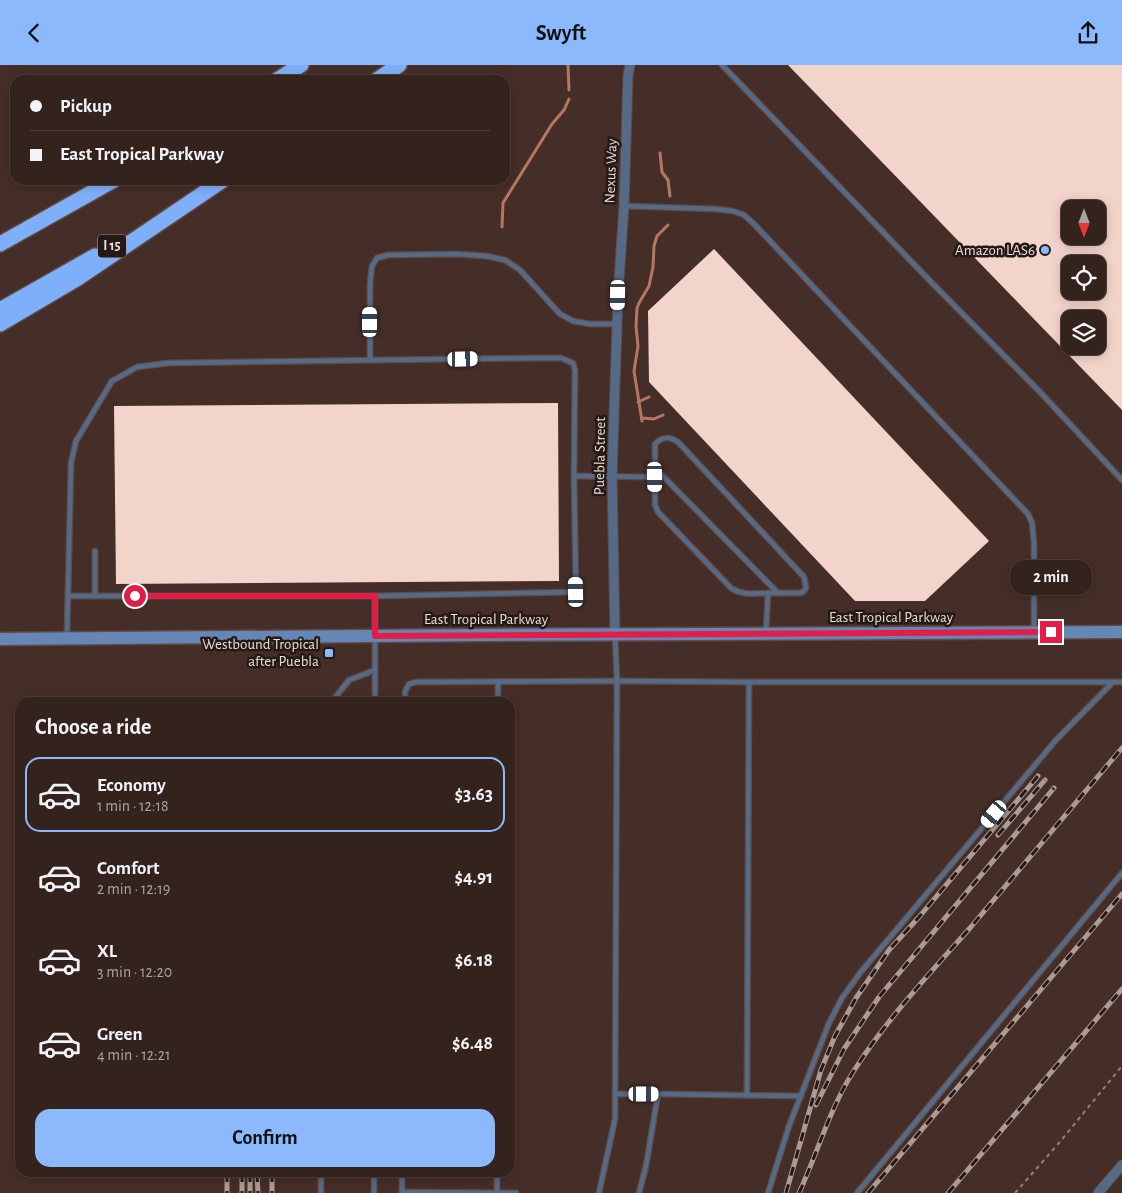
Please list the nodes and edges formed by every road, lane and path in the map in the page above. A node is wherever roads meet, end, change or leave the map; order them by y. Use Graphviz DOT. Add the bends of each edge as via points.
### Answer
graph roads {
  1 [pos="301,65"];
  2 [pos="399,65"];
  3 [pos="630,65"];
  4 [pos="722,65"];
  5 [pos="286,75"];
  6 [pos="384,75"];
  7 [pos="105,185"];
  8 [pos="214,185"];
  9 [pos="215,185"];
  10 [pos="624,206"];
  11 [pos="0,245"];
  12 [pos="619,278"];
  13 [pos="0,309"];
  14 [pos="0,324"];
  15 [pos="617,324"];
  16 [pos="370,360"];
  17 [pos="655,468"];
  18 [pos="574,476"];
  19 [pos="612,476"];
  20 [pos="655,477"];
  21 [pos="1122,480"];
  22 [pos="95,551"];
  23 [pos="768,593"];
  24 [pos="778,593"];
  25 [pos="68,595"];
  26 [pos="95,595"];
  27 [pos="375,596"];
  28 [pos="1034,632"];
  29 [pos="1122,632"];
  30 [pos="766,633"];
  31 [pos="615,634"];
  32 [pos="375,636"];
  33 [pos="67,638"];
  34 [pos="0,639"];
  35 [pos="375,671"];
  36 [pos="617,681"];
  37 [pos="498,682"];
  38 [pos="748,682"];
  39 [pos="1113,682"];
  40 [pos="1122,682"];
  41 [pos="336,697"];
  42 [pos="375,697"];
  43 [pos="405,697"];
  44 [pos="498,697"];
  45 [pos="1122,873"];
  46 [pos="1122,1066"];
  47 [pos="615,1094"];
  48 [pos="658,1094"];
  49 [pos="747,1095"];
  50 [pos="801,1096"];
  51 [pos="1122,1165"];
  52 [pos="321,1177"];
  53 [pos="374,1177"];
  54 [pos="402,1177"];
  55 [pos="497,1177"];
  56 [pos="497,1192"];
  57 [pos="321,1193"];
  58 [pos="374,1193"];
  59 [pos="402,1193"];
  60 [pos="516,1193"];
  61 [pos="599,1193"];
  62 [pos="639,1193"];
  63 [pos="768,1193"];
  64 [pos="857,1193"];
  65 [pos="1014,1193"];
  66 [pos="1098,1193"];
  1 -- 5 [label="highway"];
  2 -- 6 [label="highway"];
  3 -- 10 [label="street, Nexus Way"];
  4 -- 21 [label="lane"];
  7 -- 11 [label="highway"];
  8 -- 13 [label="highway, I 15"];
  9 -- 14 [label="highway" via="78,278"];
  10 -- 12 [label="street, Nexus Way"];
  10 -- 28 [label="lane" via="733,211 754,223 1028,514 1034,542"];
  12 -- 15 [label="street, Puebla Street"];
  15 -- 16 [label="lane" via="590,324 573,321 560,314 520,270 505,260 457,254 388,255 377,259 372,266"];
  15 -- 19 [label="street, Puebla Street"];
  16 -- 18 [label="lane" via="561,358 573,363"];
  16 -- 25 [label="lane" via="168,363 137,367 112,381 76,441 71,463"];
  17 -- 20 [label="lane"];
  17 -- 24 [label="lane"];
  17 -- 24 [label="lane" via="655,444 659,439 666,437 679,443 804,577 806,588 803,592"];
  18 -- 19 [label="lane"];
  18 -- 27 [label="lane" via="576,592"];
  19 -- 20 [label="lane"];
  19 -- 31 [label="street, Puebla Street"];
  20 -- 23 [label="lane" via="658,512 731,588 745,594"];
  22 -- 26 [label="lane"];
  23 -- 24 [label="lane"];
  23 -- 30 [label="lane"];
  25 -- 26 [label="lane"];
  25 -- 33 [label="lane"];
  26 -- 27 [label="lane"];
  27 -- 32 [label="lane"];
  28 -- 29 [label="street, East Tropical Parkway"];
  28 -- 30 [label="street, East Tropical Parkway"];
  30 -- 31 [label="street, East Tropical Parkway"];
  31 -- 32 [label="street, East Tropical Parkway"];
  31 -- 36 [label="lane"];
  32 -- 33 [label="street, East Tropical Parkway"];
  32 -- 35 [label="lane"];
  33 -- 34 [label="street, East Tropical Parkway"];
  35 -- 41 [label="lane" via="349,680"];
  35 -- 42 [label="lane"];
  36 -- 37 [label="lane"];
  36 -- 38 [label="lane"];
  36 -- 47 [label="lane"];
  37 -- 43 [label="lane" via="416,682 409,684"];
  37 -- 44 [label="lane"];
  38 -- 39 [label="lane"];
  38 -- 49 [label="lane"];
  39 -- 40 [label="lane"];
  39 -- 50 [label="lane" via="1056,740 860,973 829,1023"];
  45 -- 64 [label="lane"];
  46 -- 65 [label="path"];
  47 -- 48 [label="lane"];
  47 -- 61 [label="lane" via="615,1119"];
  48 -- 49 [label="lane"];
  48 -- 62 [label="lane"];
  49 -- 50 [label="lane"];
  50 -- 63 [label="lane"];
  51 -- 66 [label="street"];
  52 -- 57 [label="lane"];
  53 -- 58 [label="lane"];
  54 -- 59 [label="lane"];
  55 -- 56 [label="lane"];
  56 -- 59 [label="lane"];
  56 -- 60 [label="lane"];
}
